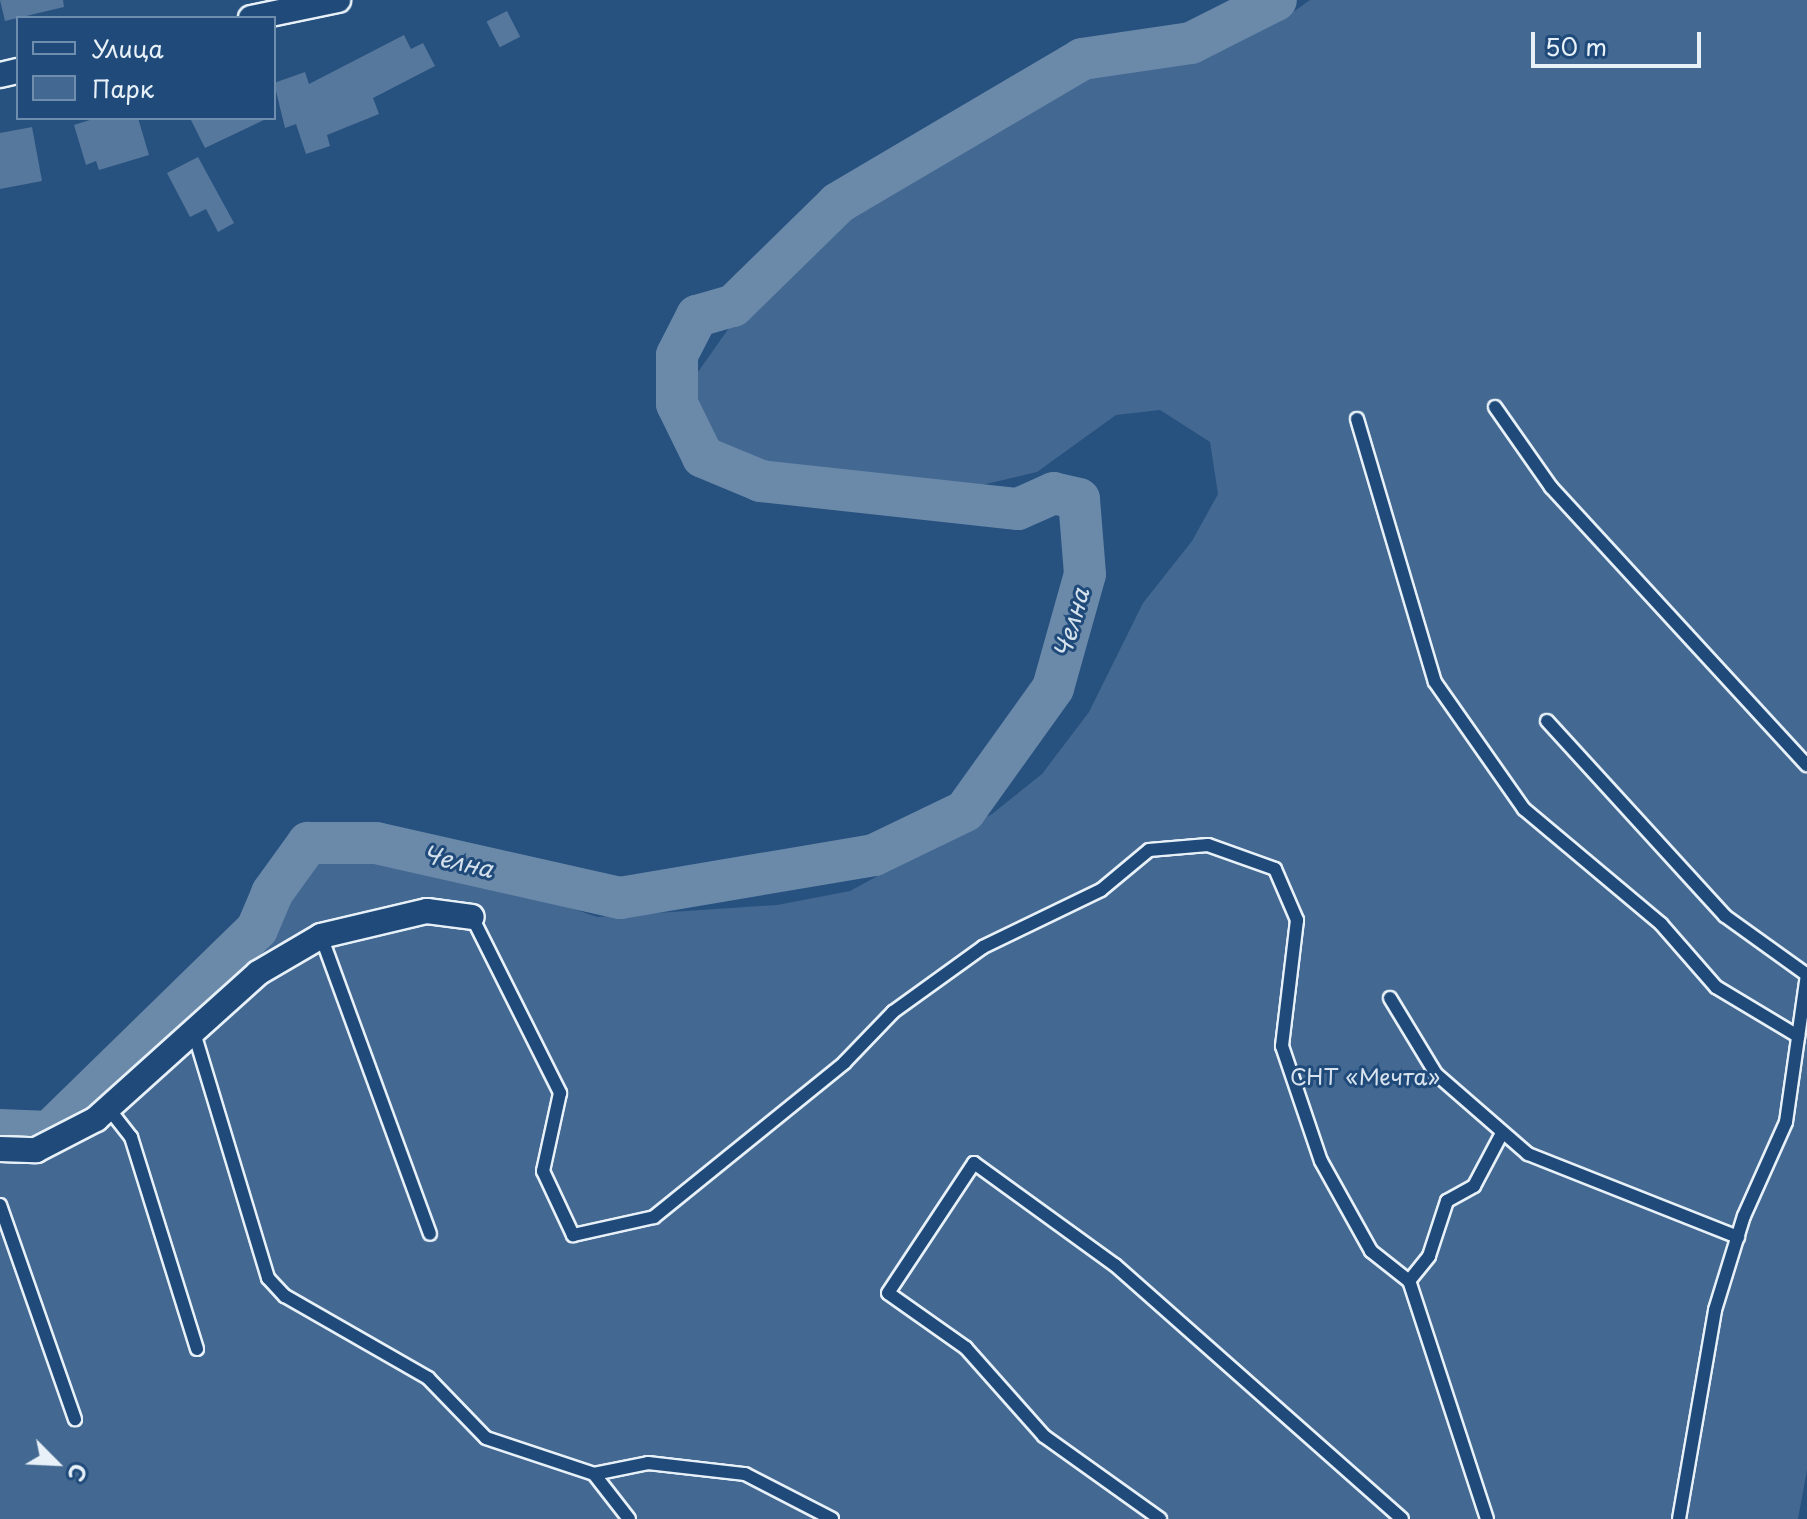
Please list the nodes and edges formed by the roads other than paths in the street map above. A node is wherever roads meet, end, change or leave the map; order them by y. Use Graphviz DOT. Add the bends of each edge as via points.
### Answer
graph roads {
  1 [pos="338,0"];
  2 [pos="261,16"];
  3 [pos="1495,407"];
  4 [pos="1357,419"];
  5 [pos="1547,721"];
  6 [pos="1807,765"];
  7 [pos="472,917"];
  8 [pos="321,936"];
  9 [pos="1807,975"];
  10 [pos="1390,998"];
  11 [pos="195,1036"];
  12 [pos="1798,1036"];
  13 [pos="109,1109"];
  14 [pos="1501,1135"];
  15 [pos="0,1149"];
  16 [pos="0,1205"];
  17 [pos="430,1234"];
  18 [pos="1738,1237"];
  19 [pos="1409,1281"];
  20 [pos="197,1349"];
  21 [pos="75,1419"];
  22 [pos="594,1474"];
  23 [pos="629,1519"];
  24 [pos="832,1519"];
  25 [pos="1160,1519"];
  26 [pos="1402,1519"];
  27 [pos="1487,1519"];
  28 [pos="1679,1519"];
  1 -- 2 [label="street"];
  3 -- 6 [label="lane" via="1551,487"];
  4 -- 12 [label="lane" via="1435,682 1524,809 1661,924 1716,987"];
  5 -- 9 [label="lane" via="1725,916"];
  7 -- 8 [label="street" via="427,911"];
  7 -- 19 [label="lane" via="560,1093 543,1171 573,1235 654,1217 844,1063 893,1012 983,947 1101,890 1149,850 1208,845 1275,869 1297,920 1282,1046 1321,1161 1371,1251"];
  8 -- 11 [label="street" via="258,973"];
  8 -- 17 [label="lane"];
  9 -- 12 [label="lane"];
  10 -- 14 [label="lane" via="1436,1074"];
  11 -- 13 [label="street"];
  11 -- 22 [label="lane" via="268,1278 285,1296 428,1378 486,1438"];
  12 -- 18 [label="lane" via="1786,1122"];
  13 -- 15 [label="street" via="36,1150"];
  13 -- 20 [label="lane" via="131,1137"];
  14 -- 18 [label="lane" via="1528,1154"];
  14 -- 19 [label="lane" via="1474,1186 1447,1201 1429,1256"];
  16 -- 21 [label="lane"];
  18 -- 28 [label="lane" via="1715,1310"];
  19 -- 27 [label="lane"];
  22 -- 23 [label="lane"];
  22 -- 24 [label="lane" via="648,1463 745,1474"];
  25 -- 26 [label="lane" via="1044,1436 966,1348 888,1293 974,1163 1115,1265"];
}
